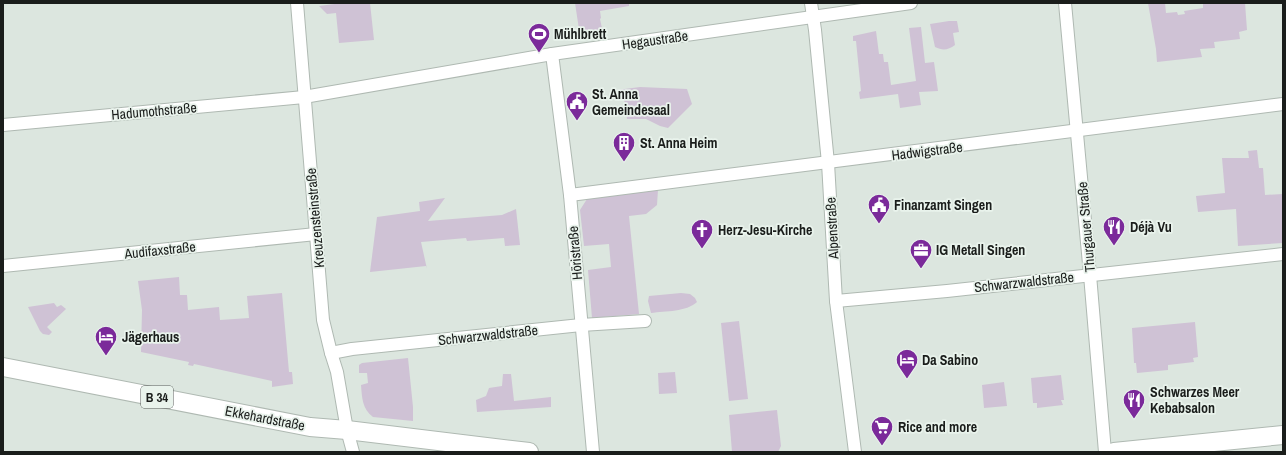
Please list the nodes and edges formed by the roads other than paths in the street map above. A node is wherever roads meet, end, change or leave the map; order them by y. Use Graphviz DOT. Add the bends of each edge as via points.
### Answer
graph roads {
  1 [pos="296,3"];
  2 [pos="811,3"];
  3 [pos="911,3"];
  4 [pos="1065,3"];
  5 [pos="813,17"];
  6 [pos="552,54"];
  7 [pos="304,97"];
  8 [pos="1283,104"];
  9 [pos="3,125"];
  10 [pos="1077,131"];
  11 [pos="828,163"];
  12 [pos="570,196"];
  13 [pos="316,234"];
  14 [pos="1283,254"];
  15 [pos="3,266"];
  16 [pos="1090,275"];
  17 [pos="836,301"];
  18 [pos="645,321"];
  19 [pos="581,325"];
  20 [pos="331,353"];
  21 [pos="3,367"];
  22 [pos="347,430"];
  23 [pos="1283,435"];
  24 [pos="347,452"];
  25 [pos="353,452"];
  26 [pos="529,452"];
  27 [pos="593,452"];
  28 [pos="855,452"];
  29 [pos="1105,452"];
  30 [pos="1114,452"];
  1 -- 7 [label="street, Kreuzensteinstraße"];
  2 -- 5 [label="street, Alpenstraße"];
  3 -- 5 [label="street, Hegaustraße"];
  4 -- 10 [label="street, Thurgauer Straße"];
  5 -- 6 [label="street, Hegaustraße"];
  5 -- 11 [label="street, Alpenstraße"];
  6 -- 7 [label="street, Hegaustraße"];
  6 -- 12 [label="street, Höristraße"];
  7 -- 9 [label="street, Hadumothstraße"];
  7 -- 13 [label="street, Kreuzensteinstraße"];
  8 -- 10 [label="street, Hadwigstraße"];
  10 -- 11 [label="street, Hadwigstraße"];
  10 -- 16 [label="street, Thurgauer Straße"];
  11 -- 12 [label="street, Hadwigstraße"];
  11 -- 17 [label="street, Alpenstraße"];
  12 -- 19 [label="street, Höristraße"];
  13 -- 15 [label="street, Audifaxstraße"];
  13 -- 20 [label="street, Kreuzensteinstraße" via="324,320"];
  14 -- 16 [label="street, Schwarzwaldstraße"];
  16 -- 17 [label="street, Schwarzwaldstraße"];
  16 -- 29 [label="street, Thurgauer Straße"];
  17 -- 28 [label="street, Alpenstraße"];
  18 -- 19 [label="street, Schwarzwaldstraße"];
  19 -- 20 [label="street, Schwarzwaldstraße"];
  19 -- 27 [label="street, Höristraße"];
  20 -- 22 [label="street, Kreuzensteinstraße" via="337,372"];
  21 -- 22 [label="main road, Ekkehardstraße / B 34" via="310,427"];
  22 -- 24 [label="street"];
  22 -- 25 [label="street"];
  22 -- 26 [label="main road, Ekkehardstraße / B 34"];
  23 -- 30 [label="main road"];
}
